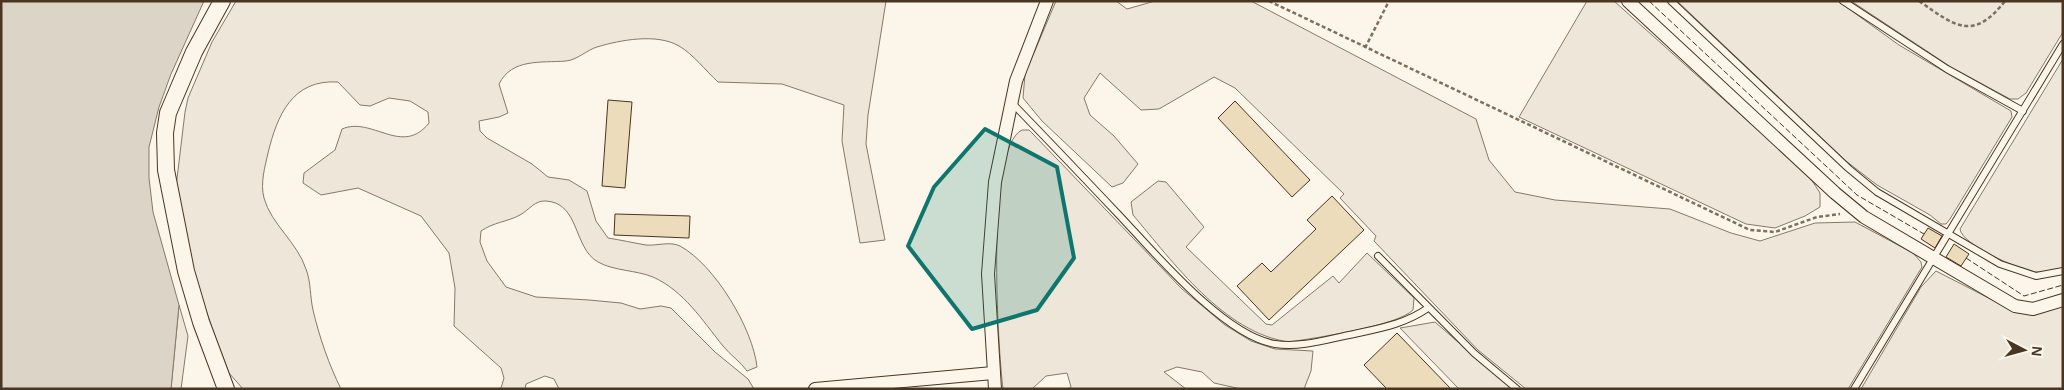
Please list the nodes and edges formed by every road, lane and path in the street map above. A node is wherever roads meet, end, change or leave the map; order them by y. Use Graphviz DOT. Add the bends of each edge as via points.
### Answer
graph roads {
  1 [pos="222,1"];
  2 [pos="1047,1"];
  3 [pos="1269,1"];
  4 [pos="1389,1"];
  5 [pos="1628,1"];
  6 [pos="1671,1"];
  7 [pos="1843,1"];
  8 [pos="1919,1"];
  9 [pos="2005,1"];
  10 [pos="2063,44"];
  11 [pos="1365,48"];
  12 [pos="1011,102"];
  13 [pos="2023,112"];
  14 [pos="1858,212"];
  15 [pos="1947,233"];
  16 [pos="1378,256"];
  17 [pos="1932,258"];
  18 [pos="2063,271"];
  19 [pos="2063,300"];
  20 [pos="1428,308"];
  21 [pos="993,373"];
  22 [pos="909,385"];
  23 [pos="869,387"];
  24 [pos="226,389"];
  25 [pos="815,389"];
  26 [pos="995,389"];
  27 [pos="1517,389"];
  28 [pos="1854,389"];
  1 -- 24 [label="street" via="198,43 168,113 165,133 166,170 186,271"];
  2 -- 12 [label="street" via="1016,80"];
  3 -- 11 [label="path"];
  4 -- 11 [label="path"];
  5 -- 14 [label="street"];
  6 -- 15 [label="lane" via="1865,183"];
  7 -- 13 [label="lane" via="1939,64"];
  8 -- 9 [label="path" via="1943,18 1968,28 1980,26"];
  10 -- 13 [label="lane"];
  11 -- 14 [label="path" via="1750,230 1776,232 1817,217"];
  12 -- 20 [label="lane" via="1187,286 1252,336 1274,344 1298,345 1393,326"];
  12 -- 21 [label="street" via="995,182 988,274"];
  13 -- 15 [label="lane"];
  14 -- 17 [label="street"];
  15 -- 17 [label="lane"];
  15 -- 18 [label="lane" via="2020,272 2036,276"];
  16 -- 20 [label="lane"];
  17 -- 19 [label="street" via="2015,306 2033,308"];
  17 -- 28 [label="lane"];
  20 -- 27 [label="lane"];
  21 -- 22 [label="street"];
  21 -- 26 [label="street"];
  22 -- 23 [label="street"];
  23 -- 25 [label="street"];
}
